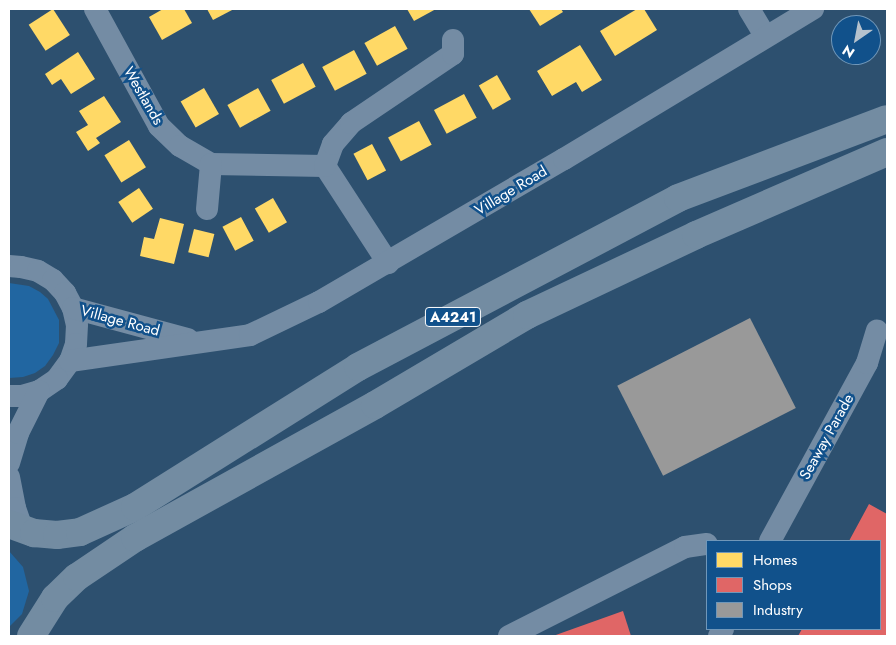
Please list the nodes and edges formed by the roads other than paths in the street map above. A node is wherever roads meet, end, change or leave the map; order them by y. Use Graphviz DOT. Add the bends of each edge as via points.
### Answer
graph roads {
  1 [pos="96,9"];
  2 [pos="749,9"];
  3 [pos="813,9"];
  4 [pos="766,36"];
  5 [pos="453,40"];
  6 [pos="887,119"];
  7 [pos="887,152"];
  8 [pos="211,164"];
  9 [pos="325,166"];
  10 [pos="207,209"];
  11 [pos="13,262"];
  12 [pos="388,263"];
  13 [pos="73,308"];
  14 [pos="877,331"];
  15 [pos="196,342"];
  16 [pos="70,361"];
  17 [pos="39,391"];
  18 [pos="9,396"];
  19 [pos="9,463"];
  20 [pos="9,477"];
  21 [pos="16,527"];
  22 [pos="771,540"];
  23 [pos="706,544"];
  24 [pos="35,634"];
  25 [pos="509,636"];
  1 -- 8 [label="street, Westlands" via="159,126 180,146"];
  2 -- 4 [label="street"];
  3 -- 4 [label="street, Village Road"];
  4 -- 12 [label="street, Village Road"];
  5 -- 9 [label="street" via="453,54 351,122 333,144"];
  6 -- 21 [label="main road, A4241" via="678,198 358,367 135,507 80,532 57,535"];
  7 -- 24 [label="main road, A4241" via="696,235 527,315 375,405 134,538 77,577 55,598"];
  8 -- 9 [label="street, Westlands"];
  8 -- 10 [label="street"];
  9 -- 12 [label="street"];
  11 -- 13 [label="street" via="53,280 65,292"];
  12 -- 15 [label="street, Village Road" via="319,302 250,335"];
  13 -- 15 [label="street, Village Road"];
  13 -- 16 [label="street" via="76,344"];
  14 -- 22 [label="street, Seaway Parade" via="867,363"];
  15 -- 16 [label="street, Village Road"];
  16 -- 17 [label="street" via="57,379"];
  17 -- 18 [label="street"];
  17 -- 19 [label="street" via="18,433"];
  20 -- 21 [label="street"];
  23 -- 25 [label="street" via="685,547"];
}
